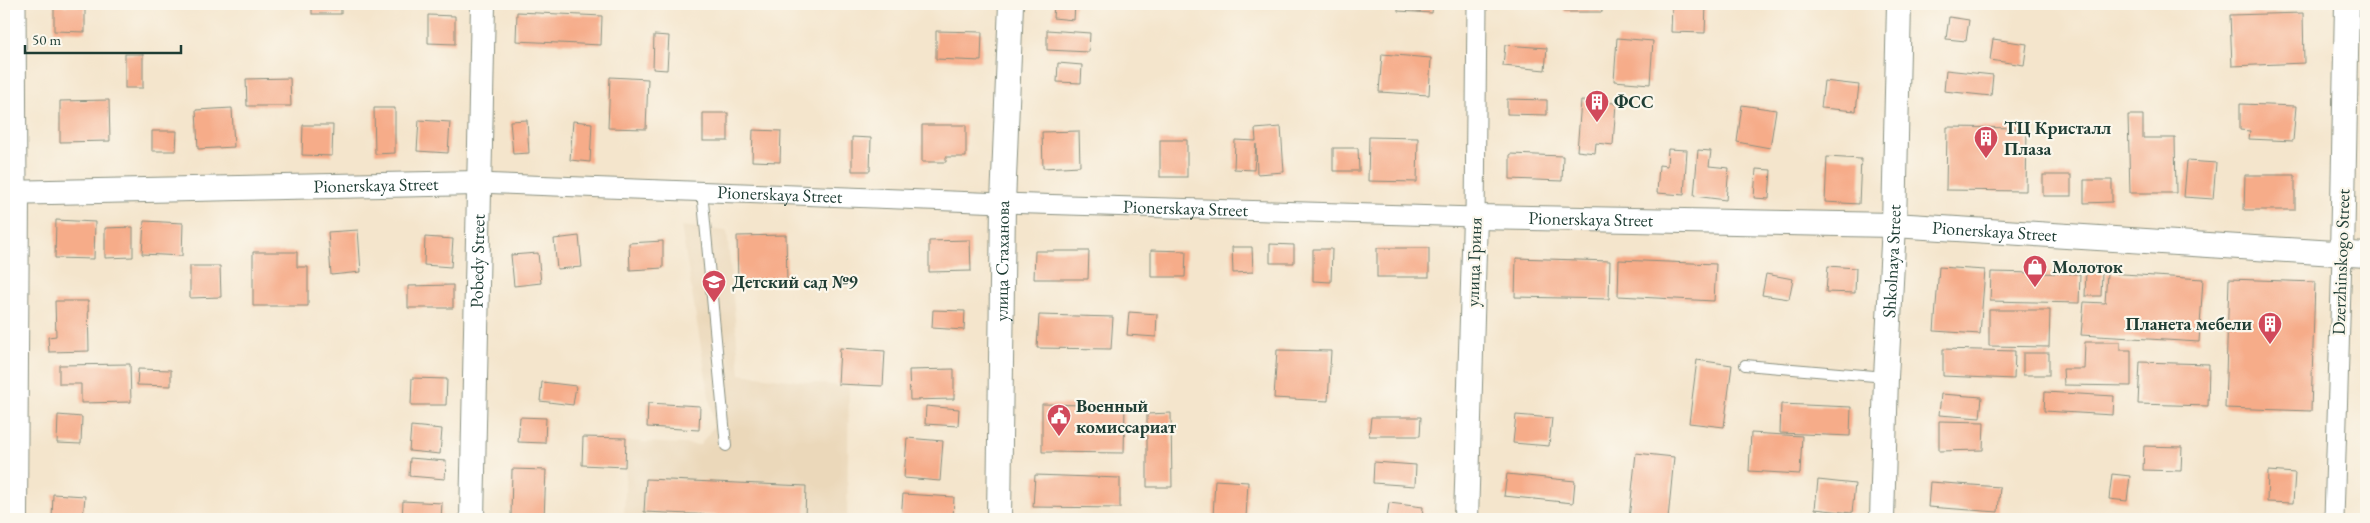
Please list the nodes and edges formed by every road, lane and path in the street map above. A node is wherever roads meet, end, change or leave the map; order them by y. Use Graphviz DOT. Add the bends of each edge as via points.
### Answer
graph roads {
  1 [pos="16,4"];
  2 [pos="483,4"];
  3 [pos="1011,4"];
  4 [pos="1477,4"];
  5 [pos="1899,4"];
  6 [pos="2347,4"];
  7 [pos="478,183"];
  8 [pos="702,191"];
  9 [pos="10,193"];
  10 [pos="1003,203"];
  11 [pos="1475,217"];
  12 [pos="1894,225"];
  13 [pos="2342,255"];
  14 [pos="2366,255"];
  15 [pos="1745,365"];
  16 [pos="1886,377"];
  17 [pos="726,446"];
  18 [pos="15,519"];
  19 [pos="472,519"];
  20 [pos="999,519"];
  21 [pos="1466,519"];
  22 [pos="1882,519"];
  23 [pos="2334,519"];
  1 -- 9 [label="street"];
  2 -- 7 [label="street, Pobedy Street"];
  3 -- 10 [label="street, улица Стаханова"];
  4 -- 11 [label="street, улица Гриня"];
  5 -- 12 [label="street, Shkolnaya Street"];
  6 -- 13 [label="street, Dzerzhinskogo Street"];
  7 -- 8 [label="street, Pionerskaya Street"];
  7 -- 9 [label="street, Pionerskaya Street"];
  7 -- 19 [label="street, Pobedy Street"];
  8 -- 10 [label="street, Pionerskaya Street"];
  8 -- 17 [label="lane"];
  9 -- 18 [label="street"];
  10 -- 11 [label="street, Pionerskaya Street"];
  10 -- 20 [label="street, улица Стаханова"];
  11 -- 12 [label="street, Pionerskaya Street"];
  11 -- 21 [label="street, улица Гриня"];
  12 -- 13 [label="street, Pionerskaya Street"];
  12 -- 16 [label="street, Shkolnaya Street"];
  13 -- 14 [label="street, Pionerskaya Street"];
  13 -- 23 [label="street, Dzerzhinskogo Street"];
  15 -- 16 [label="lane"];
  16 -- 22 [label="street, Shkolnaya Street"];
}
